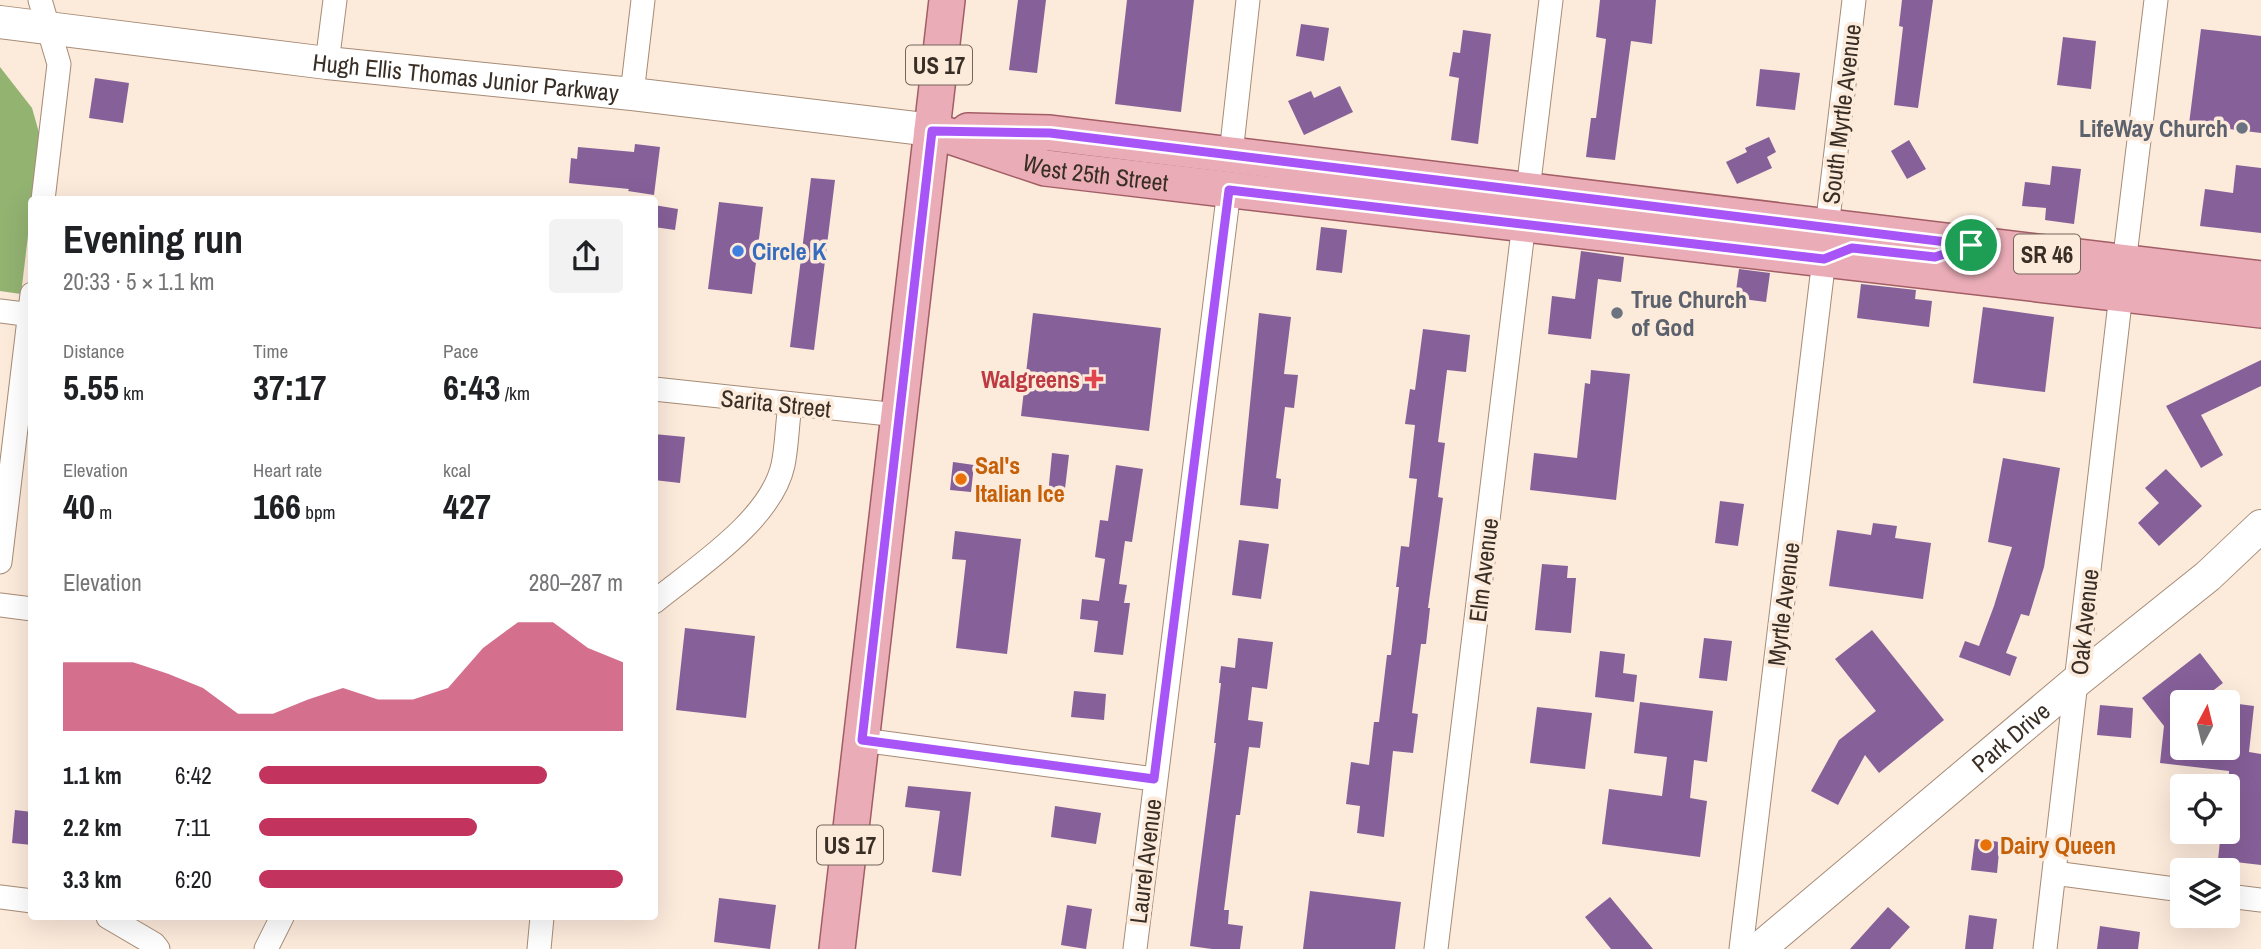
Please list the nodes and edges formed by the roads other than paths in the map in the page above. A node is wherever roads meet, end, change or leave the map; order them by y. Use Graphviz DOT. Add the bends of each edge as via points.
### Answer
graph roads {
  1 [pos="335,0"];
  2 [pos="643,0"];
  3 [pos="947,0"];
  4 [pos="1248,0"];
  5 [pos="1551,0"];
  6 [pos="1854,0"];
  7 [pos="2156,0"];
  8 [pos="44,14"];
  9 [pos="0,22"];
  10 [pos="327,63"];
  11 [pos="632,94"];
  12 [pos="932,131"];
  13 [pos="1231,154"];
  14 [pos="1229,190"];
  15 [pos="1529,190"];
  16 [pos="43,196"];
  17 [pos="1525,225"];
  18 [pos="1826,243"];
  19 [pos="2123,279"];
  20 [pos="2261,279"];
  21 [pos="28,308"];
  22 [pos="2261,310"];
  23 [pos="0,311"];
  24 [pos="28,333"];
  25 [pos="658,389"];
  26 [pos="790,405"];
  27 [pos="898,415"];
  28 [pos="2261,526"];
  29 [pos="0,562"];
  30 [pos="658,599"];
  31 [pos="0,605"];
  32 [pos="28,608"];
  33 [pos="2078,680"];
  34 [pos="862,740"];
  35 [pos="1154,779"];
  36 [pos="2054,873"];
  37 [pos="2170,888"];
  38 [pos="0,897"];
  39 [pos="2240,897"];
  40 [pos="28,900"];
  41 [pos="2261,900"];
  42 [pos="113,920"];
  43 [pos="280,920"];
  44 [pos="542,920"];
  45 [pos="158,949"];
  46 [pos="266,949"];
  47 [pos="538,949"];
  48 [pos="837,949"];
  49 [pos="1135,949"];
  50 [pos="1436,949"];
  51 [pos="1741,949"];
  52 [pos="1759,949"];
  53 [pos="2045,949"];
  1 -- 10 [label="street"];
  2 -- 11 [label="street"];
  3 -- 12 [label="main road, US 17"];
  4 -- 13 [label="street"];
  5 -- 15 [label="street, Elm Avenue"];
  6 -- 18 [label="street, South Myrtle Avenue"];
  7 -- 19 [label="street, Oak Avenue"];
  8 -- 9 [label="main road, Hugh Ellis Thomas Junior Parkway"];
  8 -- 10 [label="main road, Hugh Ellis Thomas Junior Parkway"];
  8 -- 16 [label="street" via="59,64"];
  10 -- 11 [label="main road, Hugh Ellis Thomas Junior Parkway"];
  11 -- 12 [label="main road, Hugh Ellis Thomas Junior Parkway"];
  12 -- 13 [label="main road, West 25th Street / SR 46" via="1050,133"];
  12 -- 14 [label="main road, West 25th Street / SR 46" via="1045,168"];
  12 -- 27 [label="main road, US 17"];
  13 -- 15 [label="main road, West 25th Street / SR 46"];
  14 -- 17 [label="main road, West 25th Street / SR 46"];
  14 -- 35 [label="street, Laurel Avenue"];
  15 -- 17 [label="street, Elm Avenue"];
  15 -- 18 [label="main road, West 25th Street / SR 46"];
  17 -- 18 [label="main road, West 25th Street / SR 46"];
  17 -- 50 [label="street, Elm Avenue"];
  18 -- 19 [label="main road, West 25th Street / SR 46"];
  18 -- 19 [label="main road, West 25th Street / SR 46" via="1971,245"];
  18 -- 51 [label="street, Myrtle Avenue"];
  19 -- 20 [label="main road, West 25th Street / SR 46"];
  19 -- 22 [label="main road, West 25th Street / SR 46"];
  19 -- 33 [label="street, Oak Avenue"];
  21 -- 23 [label="street"];
  24 -- 29 [label="street"];
  25 -- 26 [label="street, Sarita Street"];
  26 -- 27 [label="street, Sarita Street"];
  26 -- 30 [label="street" via="783,466 772,494 754,520"];
  27 -- 34 [label="main road, US 17"];
  28 -- 33 [label="main road, Park Drive" via="2208,576"];
  31 -- 32 [label="street"];
  33 -- 36 [label="street, Oak Avenue"];
  33 -- 52 [label="main road, Park Drive"];
  34 -- 35 [label="street"];
  34 -- 48 [label="main road, US 17"];
  35 -- 49 [label="street, Laurel Avenue"];
  36 -- 37 [label="street"];
  36 -- 53 [label="street, Oak Avenue"];
  38 -- 40 [label="street"];
  39 -- 41 [label="street"];
  42 -- 45 [label="street"];
  43 -- 46 [label="street"];
  44 -- 47 [label="street"];
}
